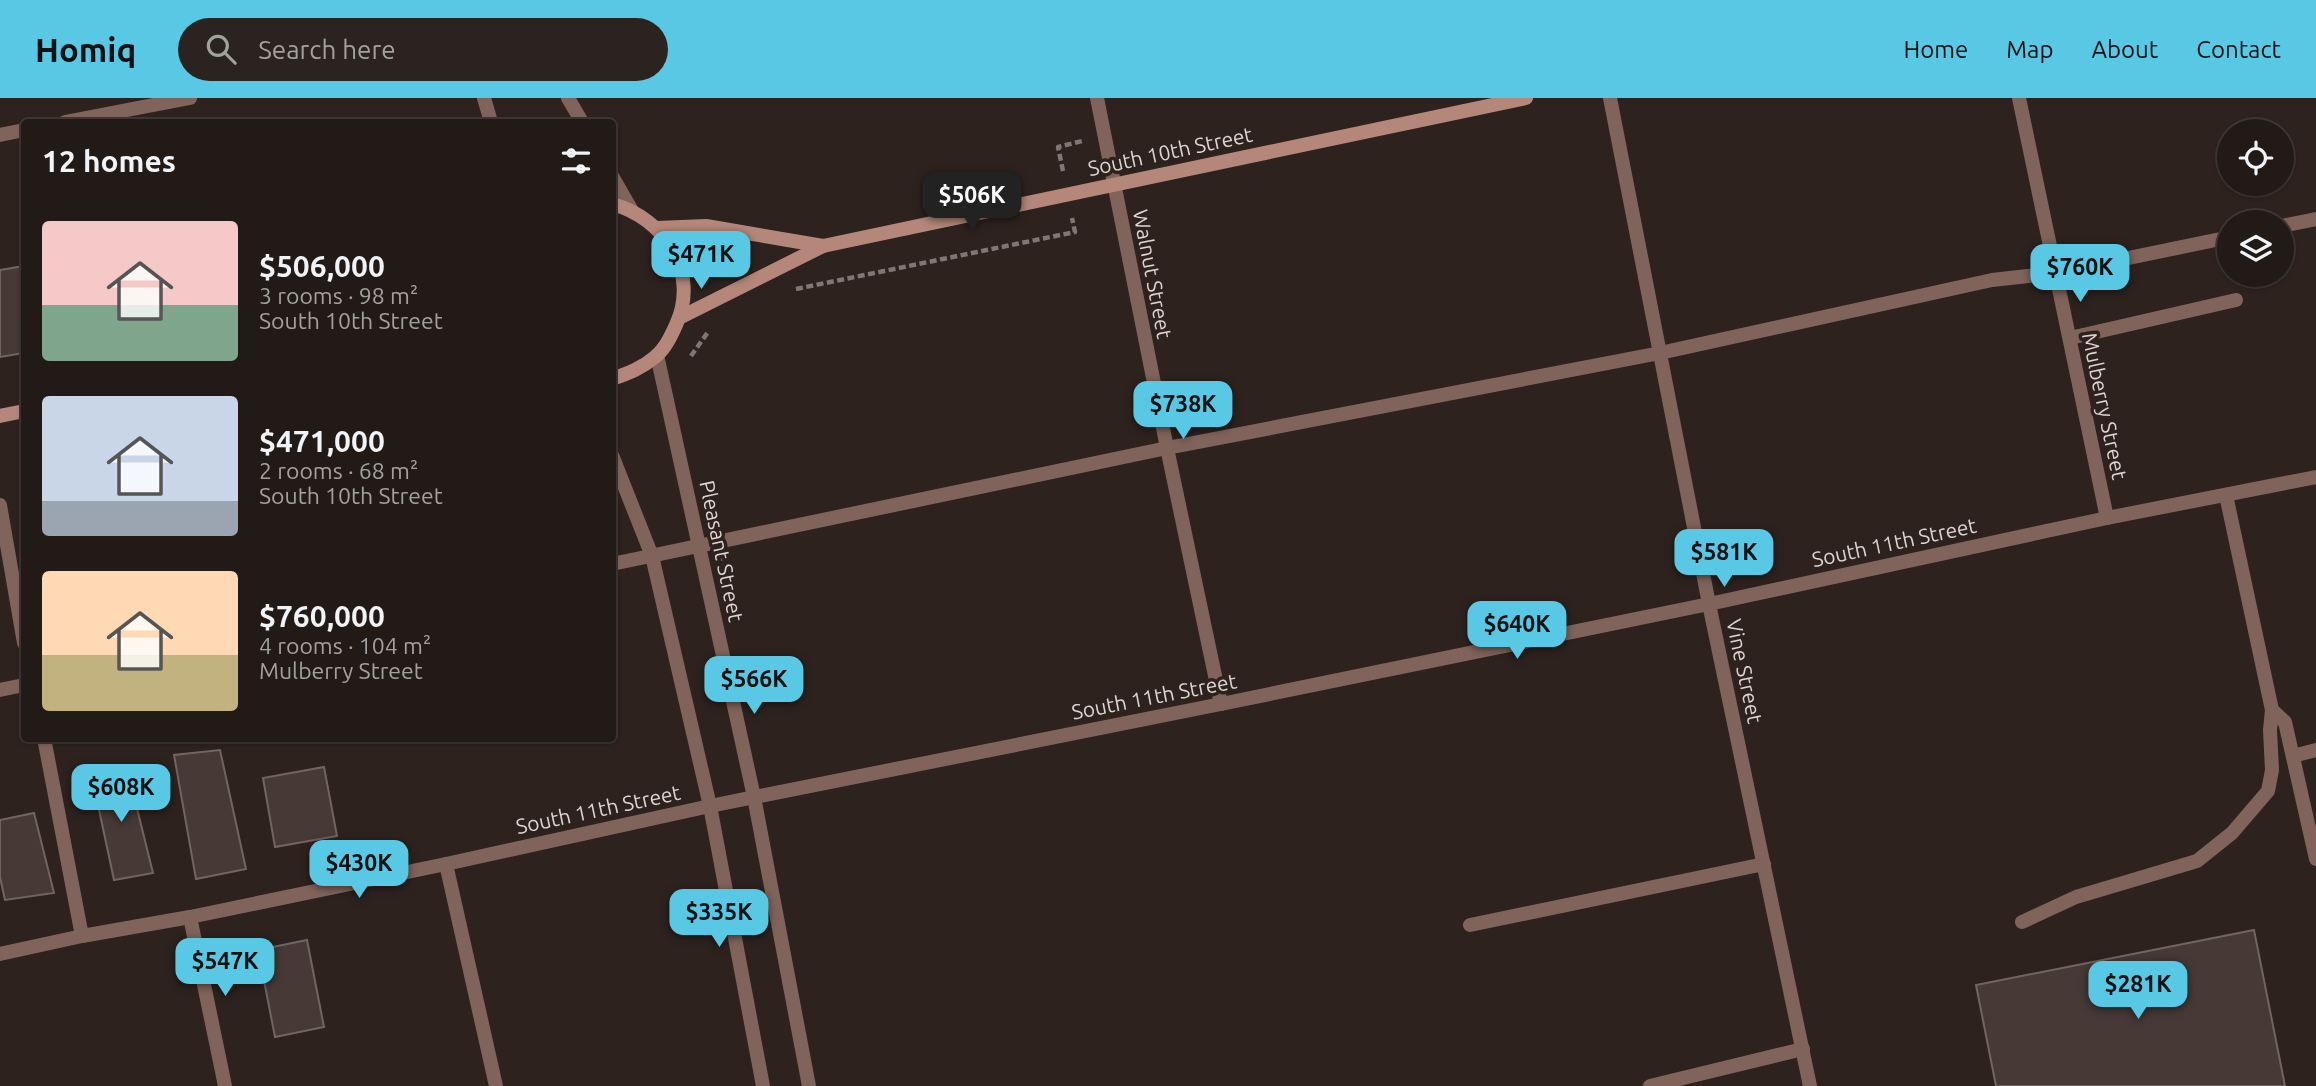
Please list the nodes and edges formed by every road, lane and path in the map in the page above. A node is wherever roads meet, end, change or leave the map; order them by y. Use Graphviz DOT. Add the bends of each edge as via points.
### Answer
graph roads {
  1 [pos="190,98"];
  2 [pos="484,98"];
  3 [pos="568,98"];
  4 [pos="1097,98"];
  5 [pos="1526,98"];
  6 [pos="1610,98"];
  7 [pos="2019,98"];
  8 [pos="81,119"];
  9 [pos="490,119"];
  10 [pos="580,119"];
  11 [pos="21,131"];
  12 [pos="0,135"];
  13 [pos="616,183"];
  14 [pos="1114,184"];
  15 [pos="616,205"];
  16 [pos="631,209"];
  17 [pos="2316,219"];
  18 [pos="2294,224"];
  19 [pos="657,228"];
  20 [pos="1075,232"];
  21 [pos="2217,240"];
  22 [pos="823,246"];
  23 [pos="2056,273"];
  24 [pos="790,290"];
  25 [pos="2236,300"];
  26 [pos="679,318"];
  27 [pos="716,322"];
  28 [pos="2070,338"];
  29 [pos="1660,353"];
  30 [pos="657,355"];
  31 [pos="683,366"];
  32 [pos="616,378"];
  33 [pos="21,412"];
  34 [pos="0,416"];
  35 [pos="1167,448"];
  36 [pos="616,465"];
  37 [pos="2316,477"];
  38 [pos="2225,495"];
  39 [pos="0,505"];
  40 [pos="2108,518"];
  41 [pos="715,523"];
  42 [pos="719,542"];
  43 [pos="699,546"];
  44 [pos="652,556"];
  45 [pos="616,563"];
  46 [pos="724,565"];
  47 [pos="1709,604"];
  48 [pos="21,626"];
  49 [pos="21,686"];
  50 [pos="0,691"];
  51 [pos="1221,704"];
  52 [pos="2272,710"];
  53 [pos="45,742"];
  54 [pos="2316,750"];
  55 [pos="2293,756"];
  56 [pos="754,797"];
  57 [pos="710,806"];
  58 [pos="2316,859"];
  59 [pos="446,864"];
  60 [pos="1764,864"];
  61 [pos="190,917"];
  62 [pos="2022,922"];
  63 [pos="1470,925"];
  64 [pos="82,936"];
  65 [pos="0,954"];
  66 [pos="1803,1049"];
  67 [pos="225,1086"];
  68 [pos="496,1086"];
  69 [pos="763,1086"];
  70 [pos="808,1086"];
  71 [pos="1650,1086"];
  72 [pos="1810,1086"];
  1 -- 8 [label="street"];
  2 -- 9 [label="street"];
  3 -- 10 [label="street"];
  4 -- 14 [label="street, Walnut Street"];
  5 -- 14 [label="main road, South 10th Street"];
  6 -- 29 [label="street, Vine Street"];
  7 -- 23 [label="street, Mulberry Street"];
  11 -- 12 [label="street"];
  13 -- 16 [label="street"];
  14 -- 22 [label="main road, South 10th Street"];
  14 -- 35 [label="street, Walnut Street"];
  15 -- 16 [label="main road"];
  16 -- 19 [label="main road"];
  17 -- 18 [label="street"];
  19 -- 22 [label="main road, South 10th Street" via="706,226"];
  19 -- 26 [label="main road" via="674,251 683,279"];
  20 -- 24 [label="path"];
  21 -- 23 [label="street"];
  22 -- 26 [label="main road, South 10th Street"];
  23 -- 28 [label="street, Mulberry Street"];
  23 -- 29 [label="street" via="1992,280"];
  25 -- 28 [label="street"];
  26 -- 30 [label="main road"];
  27 -- 31 [label="path"];
  28 -- 40 [label="street, Mulberry Street"];
  29 -- 35 [label="street"];
  29 -- 47 [label="street, Vine Street"];
  30 -- 32 [label="main road" via="634,372"];
  30 -- 43 [label="street, Pleasant Street"];
  33 -- 34 [label="main road"];
  35 -- 42 [label="street"];
  35 -- 51 [label="street, Walnut Street"];
  36 -- 44 [label="street"];
  37 -- 38 [label="street, South 11th Street"];
  38 -- 40 [label="street, South 11th Street"];
  38 -- 52 [label="street"];
  39 -- 48 [label="street"];
  40 -- 47 [label="street, South 11th Street"];
  41 -- 42 [label="path, bridge"];
  42 -- 43 [label="street"];
  42 -- 46 [label="path, bridge"];
  43 -- 44 [label="street"];
  43 -- 56 [label="street, Pleasant Street"];
  44 -- 45 [label="street"];
  44 -- 57 [label="street"];
  47 -- 51 [label="street, South 11th Street"];
  47 -- 60 [label="street, Vine Street"];
  49 -- 50 [label="street"];
  51 -- 56 [label="street, South 11th Street"];
  52 -- 55 [label="street" via="2285,722"];
  52 -- 62 [label="street" via="2268,791 2232,833 2197,861 2076,897"];
  53 -- 64 [label="street"];
  54 -- 55 [label="street"];
  55 -- 58 [label="street"];
  56 -- 57 [label="street, South 11th Street"];
  56 -- 70 [label="street, Pleasant Street"];
  57 -- 59 [label="street, South 11th Street"];
  57 -- 69 [label="street"];
  59 -- 61 [label="street, South 11th Street"];
  59 -- 68 [label="street"];
  60 -- 63 [label="street"];
  60 -- 66 [label="street, Vine Street"];
  61 -- 64 [label="street, South 11th Street"];
  61 -- 67 [label="street"];
  64 -- 65 [label="street, South 11th Street"];
  66 -- 71 [label="street"];
  66 -- 72 [label="street, Vine Street"];
}
